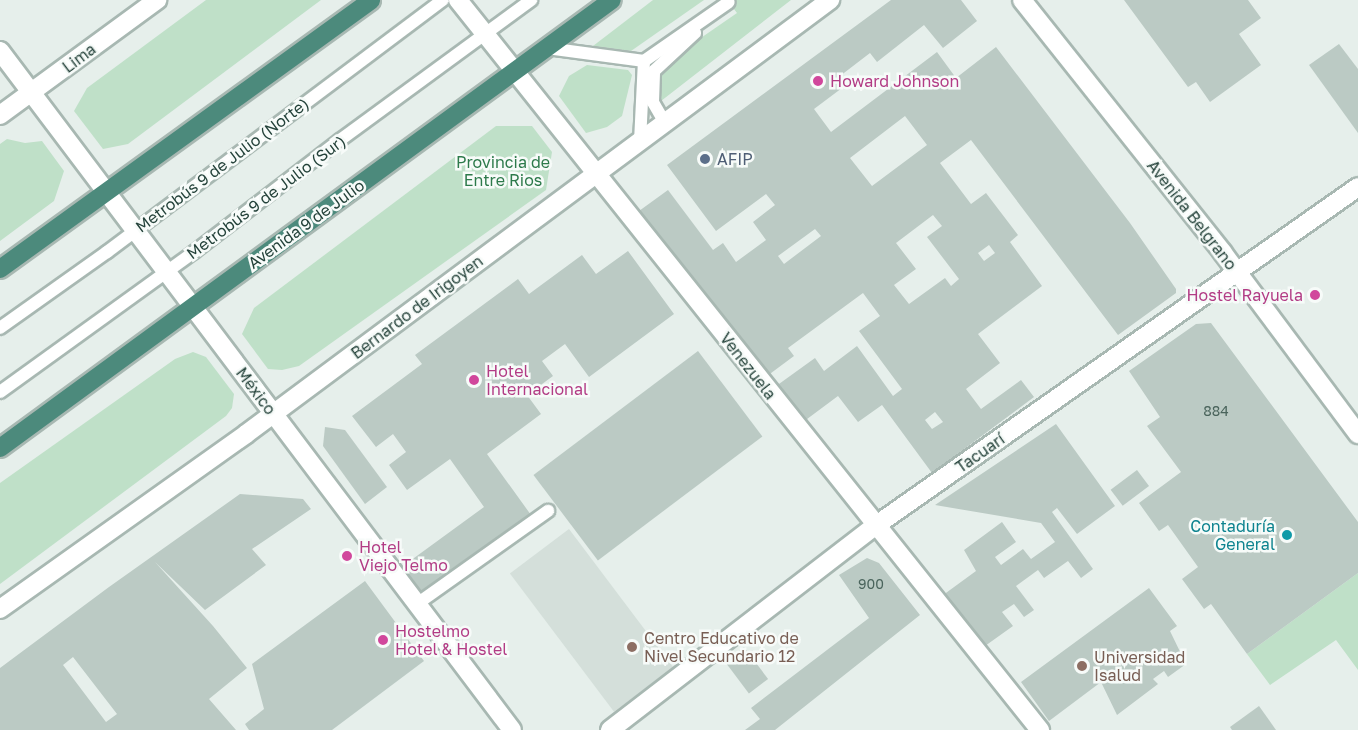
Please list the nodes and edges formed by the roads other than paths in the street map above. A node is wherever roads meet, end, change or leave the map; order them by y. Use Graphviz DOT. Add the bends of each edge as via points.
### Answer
graph roads {
  1 [pos="157,0"];
  2 [pos="371,0"];
  3 [pos="443,0"];
  4 [pos="458,0"];
  5 [pos="531,0"];
  6 [pos="612,0"];
  7 [pos="830,0"];
  8 [pos="1022,0"];
  9 [pos="485,34"];
  10 [pos="547,48"];
  11 [pos="0,51"];
  12 [pos="644,61"];
  13 [pos="515,71"];
  14 [pos="32,92"];
  15 [pos="0,115"];
  16 [pos="665,123"];
  17 [pos="640,142"];
  18 [pos="596,174"];
  19 [pos="1358,186"];
  20 [pos="105,192"];
  21 [pos="135,231"];
  22 [pos="0,270"];
  23 [pos="166,272"];
  24 [pos="1237,272"];
  25 [pos="193,308"];
  26 [pos="0,328"];
  27 [pos="0,392"];
  28 [pos="273,414"];
  29 [pos="1358,434"];
  30 [pos="0,448"];
  31 [pos="548,511"];
  32 [pos="875,526"];
  33 [pos="417,604"];
  34 [pos="0,609"];
  35 [pos="512,730"];
  36 [pos="610,730"];
  37 [pos="1040,730"];
  1 -- 14 [label="street, Lima"];
  2 -- 20 [label="highway"];
  3 -- 21 [label="lane, Metrobús 9 de Julio (Norte)"];
  4 -- 9 [label="street, Venezuela"];
  5 -- 9 [label="lane, Metrobús 9 de Julio (Sur)"];
  6 -- 10 [label="highway, Avenida 9 de Julio"];
  7 -- 16 [label="street, Bernardo de Irigoyen"];
  8 -- 24 [label="street, Avenida Belgrano"];
  9 -- 13 [label="street, Venezuela"];
  9 -- 23 [label="lane, Metrobús 9 de Julio (Sur)"];
  10 -- 12 [label="lane"];
  10 -- 13 [label="highway, Avenida 9 de Julio"];
  11 -- 14 [label="street, México"];
  12 -- 16 [label="lane" via="729,2 654,71 653,102"];
  12 -- 17 [label="lane"];
  13 -- 18 [label="street, Venezuela"];
  13 -- 25 [label="highway, Avenida 9 de Julio"];
  14 -- 15 [label="street, Lima"];
  14 -- 20 [label="street, México"];
  16 -- 17 [label="street, Bernardo de Irigoyen"];
  17 -- 18 [label="street, Bernardo de Irigoyen"];
  18 -- 28 [label="street, Bernardo de Irigoyen"];
  18 -- 32 [label="street, Venezuela"];
  19 -- 24 [label="street, Tacuarí"];
  20 -- 21 [label="street, México"];
  20 -- 22 [label="highway"];
  21 -- 23 [label="street, México"];
  21 -- 26 [label="lane, Metrobús 9 de Julio (Norte)"];
  23 -- 25 [label="street, México"];
  23 -- 27 [label="lane, Metrobús 9 de Julio (Sur)"];
  24 -- 29 [label="street, Avenida Belgrano"];
  24 -- 32 [label="street, Tacuarí"];
  25 -- 28 [label="street, México"];
  25 -- 30 [label="highway, Avenida 9 de Julio"];
  28 -- 33 [label="street, México"];
  28 -- 34 [label="street, Bernardo de Irigoyen"];
  31 -- 33 [label="lane"];
  32 -- 36 [label="street, Tacuarí"];
  32 -- 37 [label="street, Venezuela"];
  33 -- 35 [label="street, México"];
}
